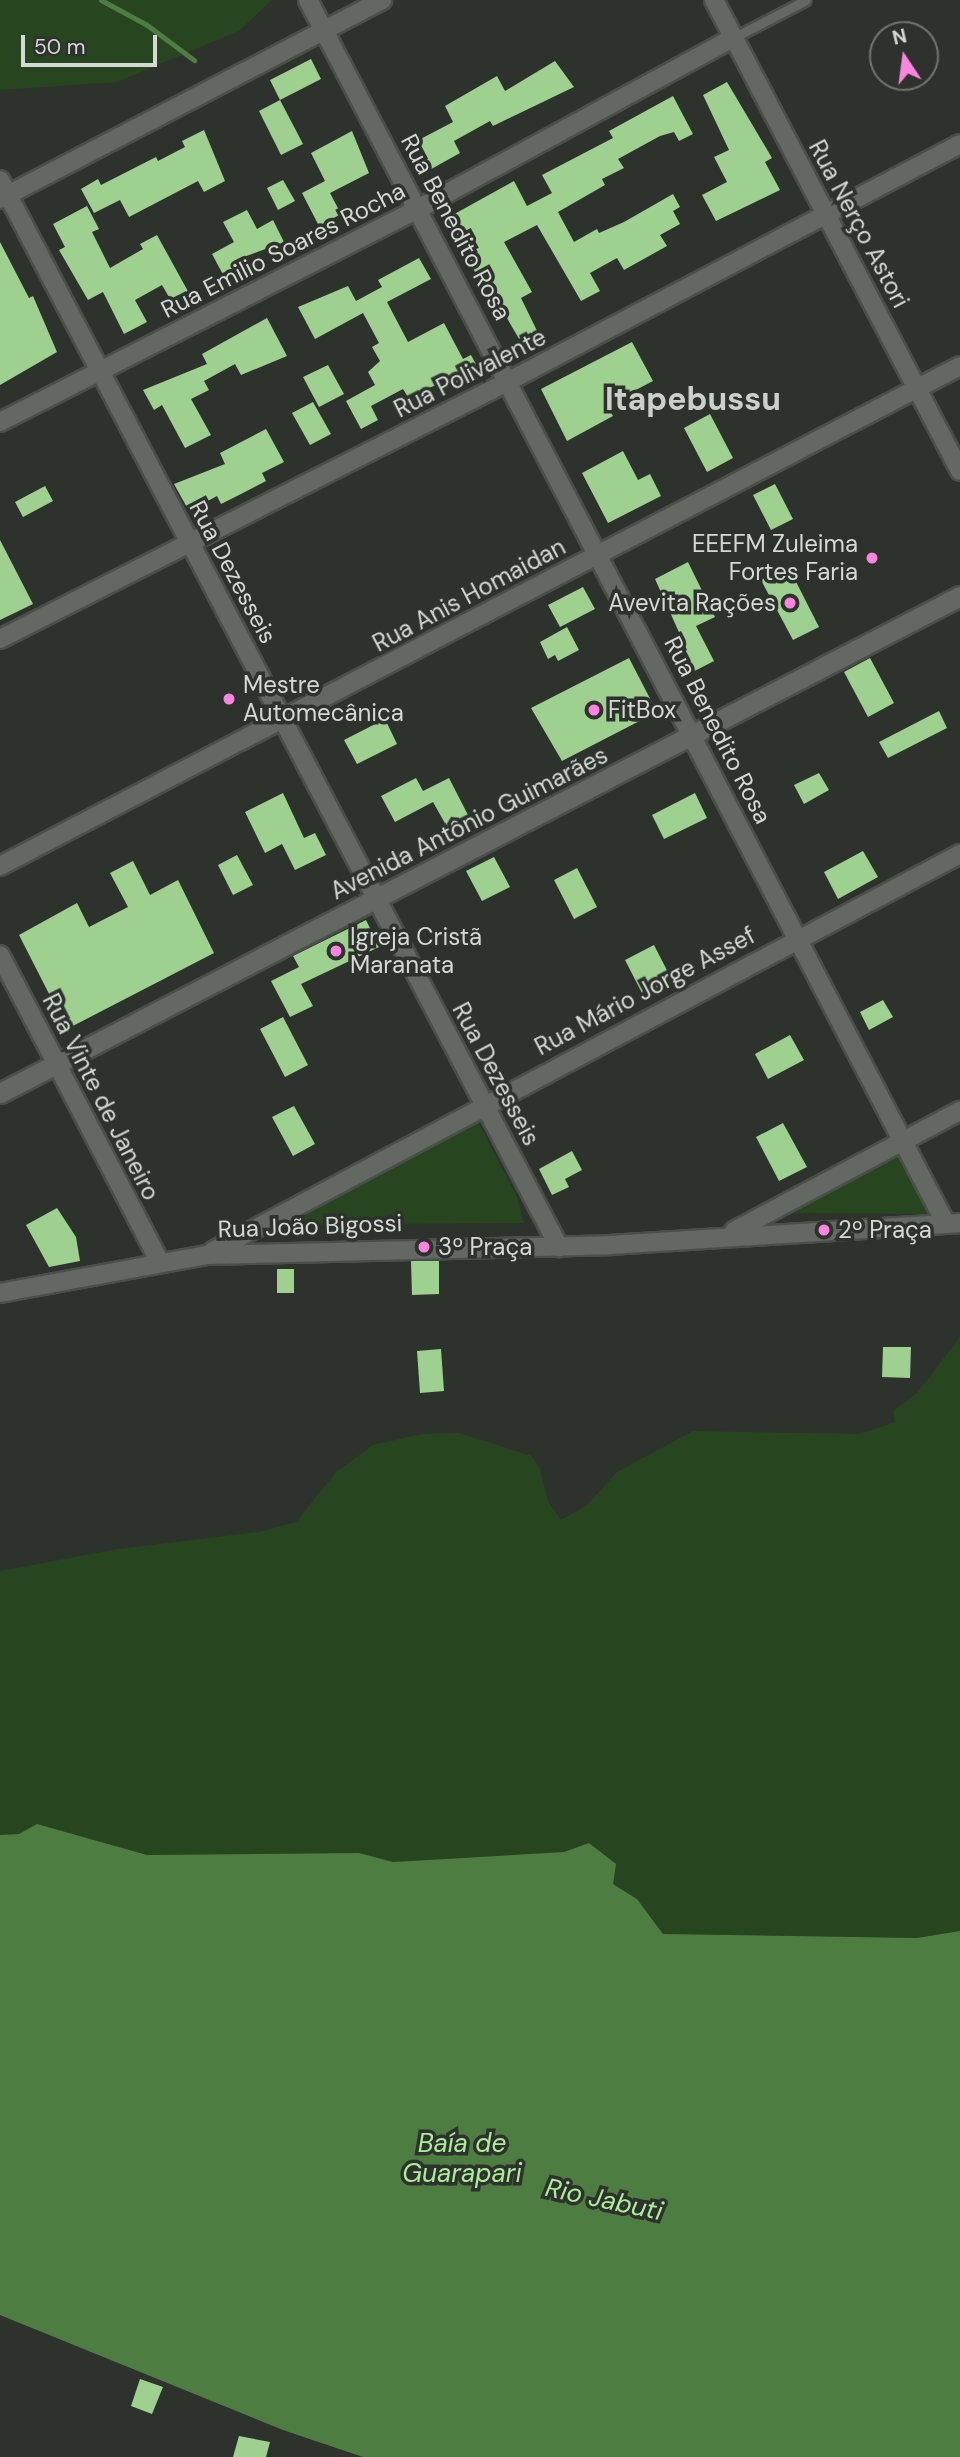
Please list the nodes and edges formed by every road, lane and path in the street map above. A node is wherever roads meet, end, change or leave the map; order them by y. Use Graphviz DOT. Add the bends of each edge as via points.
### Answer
graph roads {
  1 [pos="308,0"];
  2 [pos="382,0"];
  3 [pos="714,0"];
  4 [pos="806,0"];
  5 [pos="323,28"];
  6 [pos="733,38"];
  7 [pos="960,144"];
  8 [pos="3,191"];
  9 [pos="418,209"];
  10 [pos="826,214"];
  11 [pos="960,366"];
  12 [pos="100,371"];
  13 [pos="509,381"];
  14 [pos="917,388"];
  15 [pos="0,422"];
  16 [pos="960,471"];
  17 [pos="190,543"];
  18 [pos="601,554"];
  19 [pos="960,596"];
  20 [pos="0,639"];
  21 [pos="284,722"];
  22 [pos="693,734"];
  23 [pos="960,854"];
  24 [pos="0,866"];
  25 [pos="377,899"];
  26 [pos="796,938"];
  27 [pos="0,955"];
  28 [pos="57,1065"];
  29 [pos="0,1093"];
  30 [pos="484,1104"];
  31 [pos="960,1111"];
  32 [pos="904,1141"];
  33 [pos="953,1223"];
  34 [pos="728,1234"];
  35 [pos="559,1247"];
  36 [pos="206,1255"];
  37 [pos="159,1261"];
  38 [pos="0,1293"];
  1 -- 5 [label="street, Rua Benedito Rosa"];
  2 -- 5 [label="street"];
  3 -- 6 [label="street, Rua Nerço Astori"];
  4 -- 6 [label="lane"];
  5 -- 8 [label="street"];
  5 -- 9 [label="street, Rua Benedito Rosa"];
  6 -- 9 [label="street, Rua Emilio Soares Rocha"];
  6 -- 10 [label="street, Rua Nerço Astori"];
  7 -- 10 [label="street, Rua Polivalente"];
  8 -- 12 [label="street, Rua Dezesseis"];
  9 -- 12 [label="street, Rua Emilio Soares Rocha"];
  9 -- 13 [label="street, Rua Benedito Rosa"];
  10 -- 13 [label="street, Rua Polivalente"];
  10 -- 14 [label="street, Rua Nerço Astori"];
  11 -- 14 [label="street, Rua Anis Homaidan"];
  12 -- 15 [label="street, Rua Emilio Soares Rocha"];
  12 -- 17 [label="street, Rua Dezesseis"];
  13 -- 17 [label="street, Rua Polivalente"];
  13 -- 18 [label="street, Rua Benedito Rosa"];
  14 -- 16 [label="street, Rua Nerço Astori"];
  14 -- 18 [label="street, Rua Anis Homaidan"];
  17 -- 20 [label="street, Rua Polivalente"];
  17 -- 21 [label="street, Rua Dezesseis"];
  18 -- 21 [label="street, Rua Anis Homaidan"];
  18 -- 22 [label="street, Rua Benedito Rosa"];
  19 -- 22 [label="street, Avenida Antônio Guimarães"];
  21 -- 24 [label="street, Rua Anis Homaidan"];
  21 -- 25 [label="street, Rua Dezesseis"];
  22 -- 25 [label="street, Avenida Antônio Guimarães"];
  22 -- 26 [label="street, Rua Benedito Rosa"];
  23 -- 26 [label="street, Rua Mário Jorge Assef"];
  25 -- 28 [label="street, Avenida Antônio Guimarães"];
  25 -- 30 [label="street, Rua Dezesseis"];
  26 -- 30 [label="street, Rua Mário Jorge Assef"];
  26 -- 32 [label="street, Rua Benedito Rosa"];
  27 -- 28 [label="street, Rua Vinte de Janeiro"];
  28 -- 29 [label="street, Avenida Antônio Guimarães"];
  28 -- 37 [label="street, Rua Vinte de Janeiro"];
  30 -- 35 [label="street, Rua Dezesseis"];
  30 -- 36 [label="street, Rua Mário Jorge Assef"];
  31 -- 32 [label="street"];
  32 -- 33 [label="street, Rua Benedito Rosa"];
  32 -- 34 [label="street"];
  33 -- 34 [label="street, Rua João Bigossi"];
  34 -- 35 [label="street, Rua João Bigossi" via="692,1241"];
  35 -- 36 [label="street, Rua João Bigossi" via="313,1249"];
  36 -- 37 [label="street, Rua João Bigossi"];
  37 -- 38 [label="street, Rua João Bigossi"];
}
